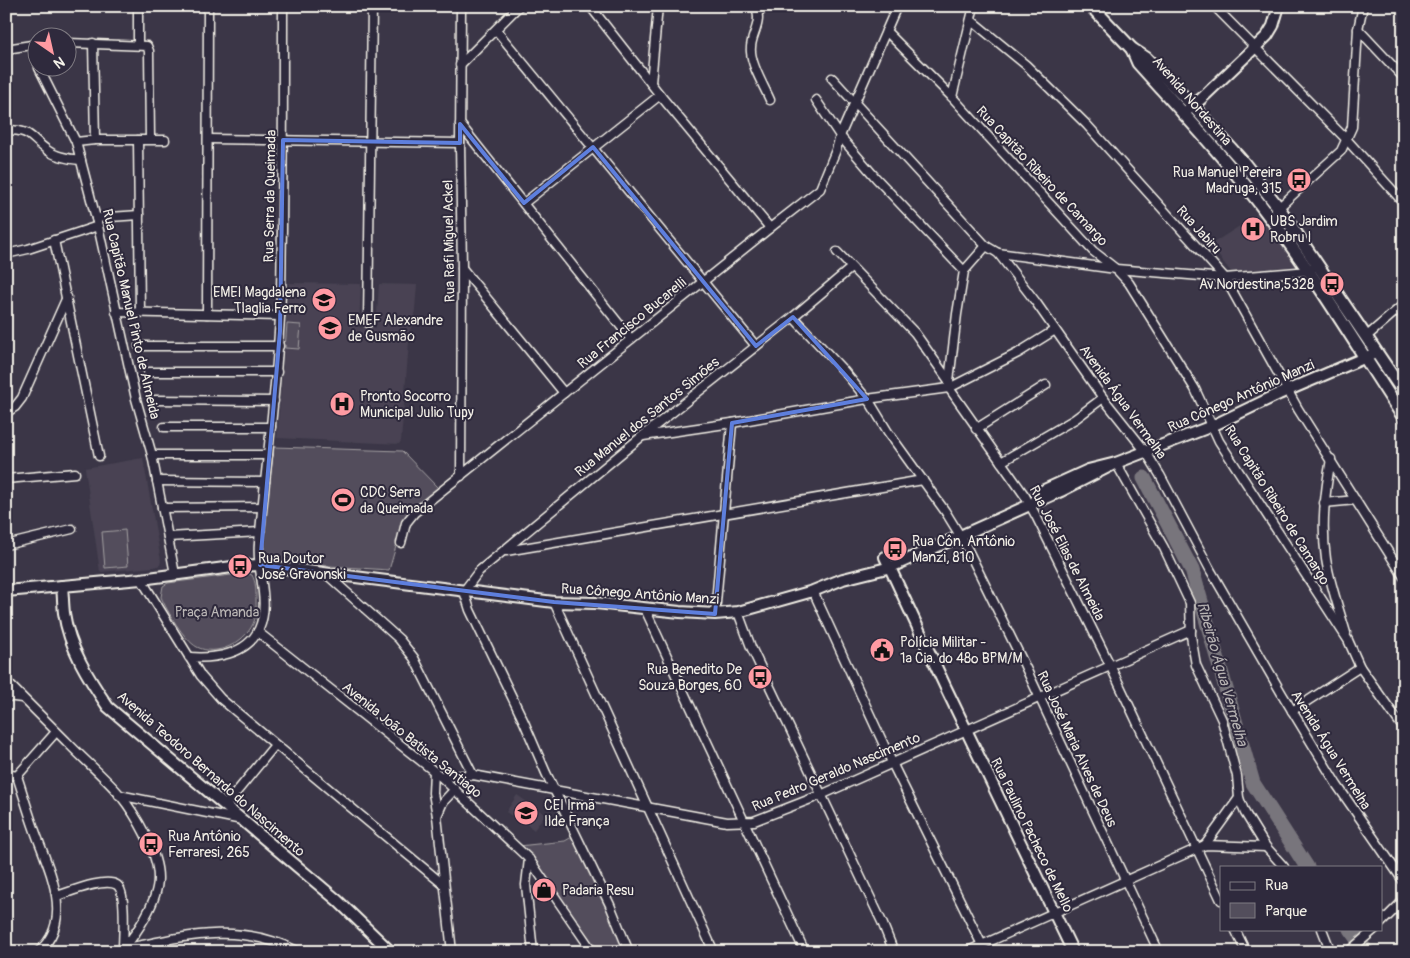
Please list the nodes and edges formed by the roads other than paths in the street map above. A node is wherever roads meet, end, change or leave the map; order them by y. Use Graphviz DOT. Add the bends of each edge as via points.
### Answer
graph roads {
  1 [pos="138,6"];
  2 [pos="208,6"];
  3 [pos="283,6"];
  4 [pos="372,6"];
  5 [pos="461,6"];
  6 [pos="519,6"];
  7 [pos="590,6"];
  8 [pos="658,6"];
  9 [pos="767,6"];
  10 [pos="897,6"];
  11 [pos="974,6"];
  12 [pos="1091,6"];
  13 [pos="1214,6"];
  14 [pos="1279,6"];
  15 [pos="1363,6"];
  16 [pos="757,9"];
  17 [pos="971,20"];
  18 [pos="1358,29"];
  19 [pos="496,30"];
  20 [pos="886,31"];
  21 [pos="78,43"];
  22 [pos="93,43"];
  23 [pos="138,44"];
  24 [pos="28,45"];
  25 [pos="1255,48"];
  26 [pos="6,49"];
  27 [pos="1132,49"];
  28 [pos="460,65"];
  29 [pos="44,78"];
  30 [pos="832,78"];
  31 [pos="1404,78"];
  32 [pos="651,83"];
  33 [pos="660,95"];
  34 [pos="952,97"];
  35 [pos="770,100"];
  36 [pos="816,100"];
  37 [pos="854,103"];
  38 [pos="1193,106"];
  39 [pos="1183,114"];
  40 [pos="460,124"];
  41 [pos="6,130"];
  42 [pos="840,136"];
  43 [pos="150,139"];
  44 [pos="208,139"];
  45 [pos="95,140"];
  46 [pos="138,140"];
  47 [pos="165,140"];
  48 [pos="283,140"];
  49 [pos="1347,140"];
  50 [pos="371,141"];
  51 [pos="76,142"];
  52 [pos="460,143"];
  53 [pos="593,147"];
  54 [pos="81,160"];
  55 [pos="1404,202"];
  56 [pos="524,203"];
  57 [pos="1280,208"];
  58 [pos="139,215"];
  59 [pos="1269,216"];
  60 [pos="96,218"];
  61 [pos="98,226"];
  62 [pos="770,228"];
  63 [pos="54,240"];
  64 [pos="986,246"];
  65 [pos="837,252"];
  66 [pos="998,253"];
  67 [pos="6,254"];
  68 [pos="462,268"];
  69 [pos="851,268"];
  70 [pos="1314,268"];
  71 [pos="1116,269"];
  72 [pos="964,271"];
  73 [pos="1225,278"];
  74 [pos="704,281"];
  75 [pos="67,296"];
  76 [pos="1404,304"];
  77 [pos="140,311"];
  78 [pos="116,312"];
  79 [pos="206,314"];
  80 [pos="280,316"];
  81 [pos="793,317"];
  82 [pos="368,323"];
  83 [pos="1055,330"];
  84 [pos="1366,337"];
  85 [pos="631,339"];
  86 [pos="139,346"];
  87 [pos="278,346"];
  88 [pos="756,346"];
  89 [pos="1377,353"];
  90 [pos="1364,358"];
  91 [pos="148,372"];
  92 [pos="277,372"];
  93 [pos="949,384"];
  94 [pos="1046,385"];
  95 [pos="1288,390"];
  96 [pos="564,393"];
  97 [pos="1404,394"];
  98 [pos="1103,398"];
  99 [pos="154,400"];
  100 [pos="868,400"];
  101 [pos="274,402"];
  102 [pos="6,413"];
  103 [pos="1404,418"];
  104 [pos="732,423"];
  105 [pos="1212,426"];
  106 [pos="164,427"];
  107 [pos="271,427"];
  108 [pos="976,429"];
  109 [pos="641,437"];
  110 [pos="1146,452"];
  111 [pos="152,455"];
  112 [pos="268,455"];
  113 [pos="99,456"];
  114 [pos="1331,459"];
  115 [pos="1001,462"];
  116 [pos="1116,463"];
  117 [pos="75,473"];
  118 [pos="461,476"];
  119 [pos="6,479"];
  120 [pos="923,480"];
  121 [pos="158,481"];
  122 [pos="265,482"];
  123 [pos="1356,500"];
  124 [pos="1324,503"];
  125 [pos="1029,504"];
  126 [pos="262,507"];
  127 [pos="162,508"];
  128 [pos="725,515"];
  129 [pos="72,529"];
  130 [pos="260,532"];
  131 [pos="168,537"];
  132 [pos="961,537"];
  133 [pos="401,543"];
  134 [pos="6,545"];
  135 [pos="504,551"];
  136 [pos="885,557"];
  137 [pos="260,565"];
  138 [pos="890,568"];
  139 [pos="325,573"];
  140 [pos="175,574"];
  141 [pos="1404,577"];
  142 [pos="141,579"];
  143 [pos="62,586"];
  144 [pos="464,591"];
  145 [pos="814,591"];
  146 [pos="6,592"];
  147 [pos="554,602"];
  148 [pos="645,609"];
  149 [pos="738,612"];
  150 [pos="715,614"];
  151 [pos="1191,630"];
  152 [pos="258,632"];
  153 [pos="1348,640"];
  154 [pos="189,657"];
  155 [pos="1110,665"];
  156 [pos="1360,667"];
  157 [pos="6,681"];
  158 [pos="6,696"];
  159 [pos="1039,697"];
  160 [pos="22,698"];
  161 [pos="1292,711"];
  162 [pos="1394,714"];
  163 [pos="1404,719"];
  164 [pos="1404,729"];
  165 [pos="966,730"];
  166 [pos="56,732"];
  167 [pos="275,745"];
  168 [pos="892,763"];
  169 [pos="434,770"];
  170 [pos="6,774"];
  171 [pos="473,775"];
  172 [pos="17,776"];
  173 [pos="440,776"];
  174 [pos="455,789"];
  175 [pos="555,791"];
  176 [pos="119,795"];
  177 [pos="821,795"];
  178 [pos="1239,798"];
  179 [pos="225,806"];
  180 [pos="648,807"];
  181 [pos="437,816"];
  182 [pos="242,820"];
  183 [pos="745,822"];
  184 [pos="1205,845"];
  185 [pos="1266,847"];
  186 [pos="1196,848"];
  187 [pos="529,859"];
  188 [pos="1283,866"];
  189 [pos="1125,880"];
  190 [pos="1404,882"];
  191 [pos="444,886"];
  192 [pos="57,896"];
  193 [pos="1220,898"];
  194 [pos="1404,900"];
  195 [pos="1054,912"];
  196 [pos="1382,922"];
  197 [pos="1235,930"];
  198 [pos="1322,930"];
  199 [pos="1374,930"];
  200 [pos="982,945"];
  201 [pos="1350,950"];
  202 [pos="122,951"];
  203 [pos="38,952"];
  204 [pos="299,952"];
  205 [pos="391,952"];
  206 [pos="452,952"];
  207 [pos="533,952"];
  208 [pos="592,952"];
  209 [pos="629,952"];
  210 [pos="714,952"];
  211 [pos="805,952"];
  212 [pos="894,952"];
  213 [pos="966,952"];
  214 [pos="1073,952"];
  215 [pos="1159,952"];
  216 [pos="1246,952"];
  217 [pos="1331,952"];
  1 -- 23 [label="street"];
  2 -- 44 [label="street"];
  3 -- 48 [label="street, Rua Serra da Queimada"];
  4 -- 50 [label="street"];
  5 -- 28 [label="street, Rua Rafi Miguel Ackel"];
  6 -- 19 [label="street"];
  7 -- 32 [label="street"];
  8 -- 32 [label="street"];
  9 -- 16 [label="street"];
  10 -- 20 [label="street, Rua Francisco Bucarelli"];
  11 -- 17 [label="street"];
  12 -- 27 [label="main road, Avenida Nordestina"];
  13 -- 25 [label="street"];
  14 -- 25 [label="street" via="1267,36"];
  15 -- 18 [label="street"];
  16 -- 35 [label="street" via="759,21 750,51"];
  17 -- 34 [label="street"];
  17 -- 73 [label="street, Rua Jabiru" via="1031,69 1087,125"];
  18 -- 31 [label="street"];
  18 -- 49 [label="street" via="1352,127"];
  19 -- 28 [label="street"];
  19 -- 53 [label="street"];
  20 -- 34 [label="street, Rua Capitão Ribeiro de Camargo"];
  20 -- 37 [label="street, Rua Francisco Bucarelli"];
  21 -- 22 [label="street"];
  22 -- 23 [label="street"];
  22 -- 45 [label="street"];
  23 -- 43 [label="street" via="147,46 149,50"];
  24 -- 26 [label="street"];
  25 -- 38 [label="street"];
  25 -- 49 [label="street"];
  27 -- 38 [label="main road, Avenida Nordestina" via="1146,58"];
  27 -- 39 [label="main road, Avenida Nordestina" via="1138,63"];
  28 -- 40 [label="street, Rua Rafi Miguel Ackel"];
  29 -- 51 [label="street, Rua Capitão Manuel Pinto de Almeida"];
  30 -- 37 [label="street, Avenida Água Vermelha"];
  32 -- 33 [label="street"];
  33 -- 53 [label="street"];
  33 -- 62 [label="street"];
  34 -- 71 [label="street, Rua Capitão Ribeiro de Camargo" via="1093,251"];
  36 -- 42 [label="street"];
  37 -- 42 [label="street, Rua Francisco Bucarelli"];
  37 -- 64 [label="street, Avenida Água Vermelha"];
  38 -- 39 [label="street"];
  38 -- 57 [label="main road, Avenida Nordestina"];
  39 -- 59 [label="main road, Avenida Nordestina"];
  40 -- 52 [label="street, Rua Rafi Miguel Ackel"];
  40 -- 56 [label="street"];
  41 -- 54 [label="street" via="30,134 47,150"];
  42 -- 62 [label="street, Rua Francisco Bucarelli" via="820,189"];
  42 -- 72 [label="street" via="897,202"];
  43 -- 46 [label="street"];
  43 -- 47 [label="street"];
  44 -- 48 [label="street"];
  44 -- 79 [label="street"];
  45 -- 46 [label="street"];
  45 -- 51 [label="street"];
  46 -- 58 [label="street"];
  48 -- 50 [label="street"];
  48 -- 80 [label="street, Rua Serra da Queimada"];
  49 -- 55 [label="street"];
  49 -- 57 [label="street" via="1341,151"];
  50 -- 52 [label="street"];
  50 -- 82 [label="street"];
  51 -- 54 [label="street, Rua Capitão Manuel Pinto de Almeida"];
  52 -- 68 [label="street, Rua Rafi Miguel Ackel"];
  53 -- 56 [label="street"];
  53 -- 74 [label="street"];
  54 -- 60 [label="street, Rua Capitão Manuel Pinto de Almeida"];
  56 -- 85 [label="street"];
  57 -- 59 [label="street"];
  57 -- 70 [label="main road, Avenida Nordestina"];
  58 -- 60 [label="street"];
  58 -- 77 [label="street"];
  59 -- 70 [label="main road, Avenida Nordestina"];
  60 -- 61 [label="street, Rua Capitão Manuel Pinto de Almeida"];
  61 -- 63 [label="street"];
  61 -- 78 [label="street, Rua Capitão Manuel Pinto de Almeida"];
  62 -- 74 [label="street, Rua Francisco Bucarelli"];
  63 -- 67 [label="street"];
  63 -- 75 [label="street"];
  64 -- 66 [label="street, Avenida Água Vermelha"];
  64 -- 72 [label="street"];
  65 -- 69 [label="street, Rua José Elias de Almeida"];
  66 -- 71 [label="street"];
  66 -- 83 [label="street, Avenida Água Vermelha"];
  68 -- 96 [label="street"];
  68 -- 118 [label="street, Rua Rafi Miguel Ackel"];
  69 -- 81 [label="street, Rua Manuel dos Santos Simões"];
  69 -- 93 [label="street, Rua José Elias de Almeida" via="916,333"];
  70 -- 73 [label="street"];
  70 -- 84 [label="main road, Avenida Nordestina"];
  70 -- 90 [label="main road, Avenida Nordestina"];
  71 -- 73 [label="street"];
  71 -- 105 [label="street, Rua Capitão Ribeiro de Camargo" via="1195,389"];
  72 -- 93 [label="street"];
  73 -- 95 [label="street, Rua Jabiru"];
  74 -- 85 [label="street, Rua Francisco Bucarelli"];
  74 -- 88 [label="street"];
  75 -- 102 [label="street" via="22,398"];
  75 -- 113 [label="street"];
  76 -- 84 [label="street"];
  77 -- 78 [label="street"];
  77 -- 79 [label="street"];
  78 -- 111 [label="street, Rua Capitão Manuel Pinto de Almeida"];
  79 -- 80 [label="street"];
  80 -- 87 [label="street, Rua Serra da Queimada"];
  81 -- 88 [label="street, Rua Manuel dos Santos Simões"];
  81 -- 100 [label="street, Rua José Maria Alves de Deus"];
  83 -- 93 [label="street" via="1018,353"];
  83 -- 98 [label="street, Avenida Água Vermelha"];
  84 -- 89 [label="main road, Avenida Nordestina"];
  85 -- 96 [label="street, Rua Francisco Bucarelli"];
  86 -- 87 [label="street"];
  87 -- 92 [label="street, Rua Serra da Queimada"];
  88 -- 109 [label="street, Rua Manuel dos Santos Simões"];
  89 -- 90 [label="street, Rua Cônego Antônio Manzi"];
  89 -- 97 [label="main road, Avenida Nordestina"];
  90 -- 95 [label="street, Rua Cônego Antônio Manzi"];
  90 -- 103 [label="main road, Avenida Nordestina"];
  91 -- 92 [label="street"];
  92 -- 101 [label="street, Rua Serra da Queimada"];
  93 -- 100 [label="street"];
  93 -- 108 [label="street, Rua José Elias de Almeida"];
  94 -- 108 [label="street"];
  95 -- 105 [label="street, Rua Cônego Antônio Manzi"];
  95 -- 114 [label="street, Rua Jabiru"];
  96 -- 118 [label="street, Rua Francisco Bucarelli"];
  98 -- 110 [label="street, Avenida Água Vermelha"];
  98 -- 115 [label="street" via="1075,419"];
  99 -- 101 [label="street"];
  100 -- 104 [label="street"];
  100 -- 120 [label="street, Rua José Maria Alves de Deus"];
  101 -- 107 [label="street, Rua Serra da Queimada"];
  104 -- 109 [label="street"];
  104 -- 128 [label="street"];
  105 -- 110 [label="street, Rua Cônego Antônio Manzi"];
  105 -- 153 [label="street, Rua Capitão Ribeiro de Camargo"];
  106 -- 107 [label="street"];
  107 -- 112 [label="street, Rua Serra da Queimada"];
  108 -- 115 [label="street, Rua José Elias de Almeida"];
  109 -- 135 [label="street, Rua Manuel dos Santos Simões"];
  110 -- 116 [label="street, Rua Cônego Antônio Manzi"];
  110 -- 161 [label="street, Avenida Água Vermelha"];
  111 -- 112 [label="street"];
  111 -- 121 [label="street, Rua Capitão Manuel Pinto de Almeida"];
  112 -- 122 [label="street, Rua Serra da Queimada"];
  114 -- 123 [label="street, Rua Jabiru"];
  114 -- 124 [label="street"];
  115 -- 125 [label="street, Rua José Elias de Almeida"];
  116 -- 125 [label="street, Rua Cônego Antônio Manzi" via="1062,481 1044,490"];
  116 -- 151 [label="street" via="1164,548 1190,603"];
  117 -- 119 [label="street"];
  118 -- 133 [label="street, Rua Francisco Bucarelli" via="409,518"];
  120 -- 128 [label="street"];
  120 -- 132 [label="street, Rua José Maria Alves de Deus"];
  121 -- 122 [label="street"];
  121 -- 127 [label="street, Rua Capitão Manuel Pinto de Almeida"];
  122 -- 126 [label="street, Rua Serra da Queimada"];
  123 -- 124 [label="street"];
  123 -- 141 [label="street, Rua Jabiru"];
  124 -- 153 [label="street" via="1326,558"];
  125 -- 132 [label="street, Rua Cônego Antônio Manzi"];
  125 -- 155 [label="street, Rua José Elias de Almeida"];
  126 -- 127 [label="street"];
  126 -- 130 [label="street, Rua Serra da Queimada"];
  127 -- 131 [label="street, Rua Capitão Manuel Pinto de Almeida"];
  128 -- 135 [label="street"];
  128 -- 150 [label="street"];
  129 -- 134 [label="street"];
  130 -- 131 [label="street"];
  130 -- 137 [label="street, Rua Serra da Queimada"];
  131 -- 140 [label="street, Rua Capitão Manuel Pinto de Almeida"];
  132 -- 138 [label="street, Rua Cônego Antônio Manzi"];
  132 -- 159 [label="street, Rua José Maria Alves de Deus"];
  135 -- 144 [label="street, Rua Manuel dos Santos Simões" via="479,571"];
  136 -- 138 [label="street, Rua Paulino Pacheco de Mello"];
  137 -- 139 [label="street, Rua Cônego Antônio Manzi"];
  137 -- 140 [label="street"];
  137 -- 152 [label="street" via="263,600"];
  138 -- 145 [label="street, Rua Cônego Antônio Manzi" via="843,579"];
  138 -- 165 [label="street, Rua Paulino Pacheco de Mello"];
  139 -- 144 [label="street, Rua Cônego Antônio Manzi"];
  139 -- 171 [label="street" via="399,639 414,658"];
  140 -- 142 [label="street"];
  142 -- 143 [label="street"];
  142 -- 154 [label="street"];
  143 -- 146 [label="street"];
  143 -- 179 [label="street, Avenida Teodoro Bernardo do Nascimento" via="70,638 89,679 108,707"];
  144 -- 147 [label="street, Rua Cônego Antônio Manzi"];
  144 -- 175 [label="street"];
  145 -- 149 [label="street, Rua Cônego Antônio Manzi"];
  145 -- 168 [label="street"];
  147 -- 148 [label="street, Rua Cônego Antônio Manzi"];
  147 -- 180 [label="street"];
  148 -- 150 [label="street, Rua Cônego Antônio Manzi"];
  148 -- 183 [label="street"];
  149 -- 150 [label="street, Rua Cônego Antônio Manzi"];
  149 -- 177 [label="street" via="751,647"];
  151 -- 155 [label="street, Rua Pedro Geraldo Nascimento"];
  151 -- 178 [label="street" via="1196,664 1222,720 1230,746"];
  152 -- 154 [label="street" via="236,652"];
  152 -- 169 [label="street, Avenida João Batista Santiago"];
  153 -- 156 [label="street, Rua Capitão Ribeiro de Camargo"];
  154 -- 167 [label="street" via="210,689"];
  155 -- 159 [label="street, Rua Pedro Geraldo Nascimento"];
  155 -- 186 [label="street, Rua José Elias de Almeida"];
  156 -- 161 [label="street"];
  156 -- 162 [label="street, Rua Capitão Ribeiro de Camargo"];
  157 -- 160 [label="street"];
  158 -- 160 [label="street"];
  159 -- 165 [label="street, Rua Pedro Geraldo Nascimento"];
  159 -- 189 [label="street, Rua José Maria Alves de Deus"];
  160 -- 166 [label="street"];
  161 -- 190 [label="street, Avenida Água Vermelha" via="1366,829"];
  162 -- 163 [label="street"];
  162 -- 164 [label="street, Rua Capitão Ribeiro de Camargo"];
  165 -- 168 [label="street, Rua Pedro Geraldo Nascimento"];
  165 -- 195 [label="street, Rua Paulino Pacheco de Mello"];
  166 -- 172 [label="street"];
  166 -- 176 [label="street"];
  167 -- 179 [label="street"];
  167 -- 191 [label="street"];
  168 -- 177 [label="street, Rua Pedro Geraldo Nascimento"];
  168 -- 200 [label="street"];
  169 -- 173 [label="street, Avenida João Batista Santiago"];
  169 -- 181 [label="street"];
  170 -- 172 [label="street"];
  171 -- 173 [label="street, Rua Pedro Geraldo Nascimento"];
  171 -- 175 [label="street, Rua Pedro Geraldo Nascimento"];
  172 -- 192 [label="street"];
  173 -- 174 [label="street, Avenida João Batista Santiago"];
  174 -- 181 [label="street" via="443,802"];
  174 -- 187 [label="street, Avenida João Batista Santiago"];
  175 -- 180 [label="street, Rua Pedro Geraldo Nascimento"];
  175 -- 209 [label="street" via="616,917"];
  176 -- 182 [label="street"];
  176 -- 202 [label="street" via="150,847 158,879 155,896 144,919"];
  177 -- 183 [label="street, Rua Pedro Geraldo Nascimento"];
  177 -- 212 [label="street"];
  178 -- 184 [label="street"];
  178 -- 185 [label="street"];
  179 -- 182 [label="street, Avenida Teodoro Bernardo do Nascimento"];
  180 -- 183 [label="street, Rua Pedro Geraldo Nascimento" via="727,822"];
  180 -- 210 [label="street"];
  181 -- 191 [label="street"];
  182 -- 205 [label="street, Avenida Teodoro Bernardo do Nascimento" via="337,900"];
  183 -- 211 [label="street"];
  184 -- 185 [label="street"];
  184 -- 186 [label="street"];
  185 -- 188 [label="street"];
  186 -- 189 [label="street"];
  186 -- 193 [label="street, Rua José Elias de Almeida"];
  187 -- 207 [label="street" via="526,885"];
  187 -- 208 [label="street, Avenida João Batista Santiago"];
  189 -- 195 [label="street"];
  189 -- 215 [label="street, Rua José Maria Alves de Deus"];
  191 -- 206 [label="street"];
  192 -- 202 [label="street" via="86,886 117,885 123,895"];
  192 -- 203 [label="street" via="54,927"];
  194 -- 196 [label="street"];
  195 -- 200 [label="street"];
  195 -- 214 [label="street, Rua Paulino Pacheco de Mello"];
  197 -- 216 [label="street"];
  198 -- 217 [label="street"];
  199 -- 201 [label="street"];
  200 -- 213 [label="street"];
  202 -- 204 [label="street" via="188,935 227,933 260,938"];
}
